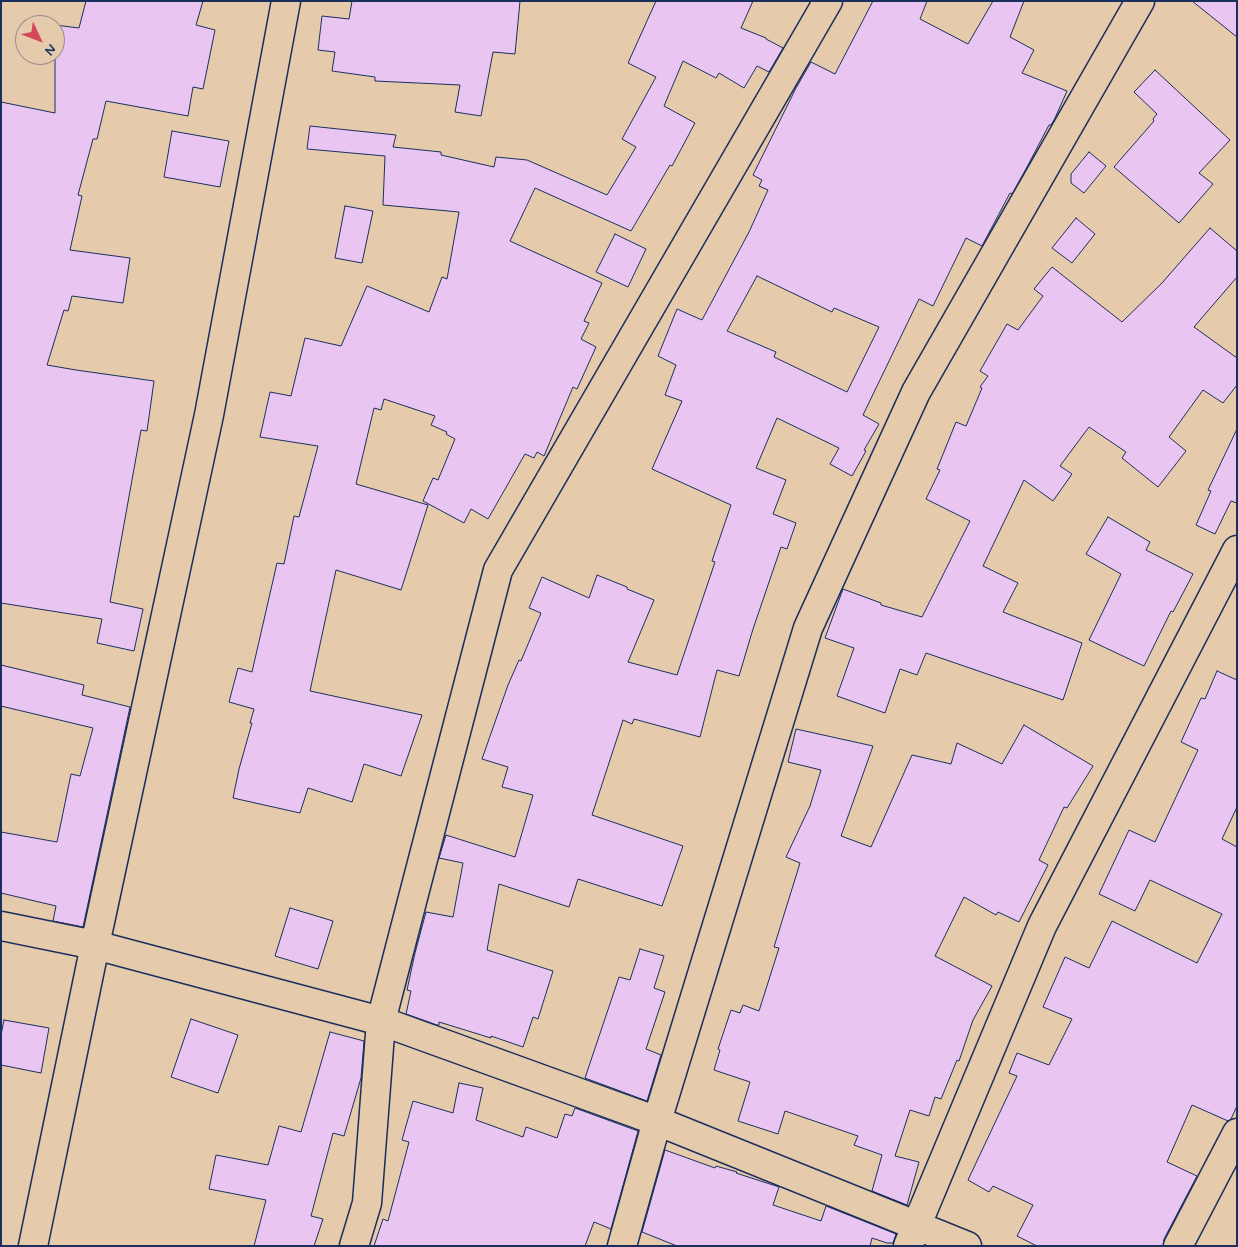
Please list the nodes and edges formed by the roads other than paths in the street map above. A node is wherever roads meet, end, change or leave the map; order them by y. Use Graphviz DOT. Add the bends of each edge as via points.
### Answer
graph roads {
  1 [pos="286,1"];
  2 [pos="828,1"];
  3 [pos="1140,1"];
  4 [pos="1237,550"];
  5 [pos="1,926"];
  6 [pos="95,945"];
  7 [pos="381,1021"];
  8 [pos="657,1121"];
  9 [pos="1237,1133"];
  10 [pos="912,1235"];
  11 [pos="34,1246"];
  12 [pos="354,1246"];
  13 [pos="622,1246"];
  14 [pos="966,1246"];
  15 [pos="1178,1246"];
  1 -- 6 [label="street" via="209,415"];
  2 -- 7 [label="street" via="498,570"];
  3 -- 8 [label="street" via="916,392 808,628"];
  4 -- 10 [label="street" via="1042,926"];
  5 -- 6 [label="street"];
  6 -- 7 [label="street"];
  6 -- 11 [label="street"];
  7 -- 8 [label="street"];
  7 -- 12 [label="street" via="367,1203"];
  8 -- 10 [label="street"];
  8 -- 13 [label="street"];
  9 -- 15 [label="street"];
  10 -- 14 [label="street"];
}
